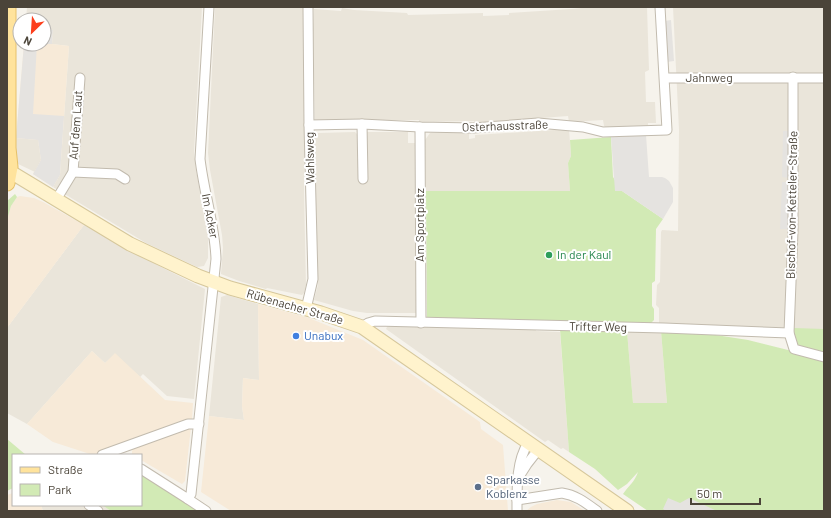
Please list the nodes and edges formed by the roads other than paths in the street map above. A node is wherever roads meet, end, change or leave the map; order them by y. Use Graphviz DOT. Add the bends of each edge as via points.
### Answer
graph roads {
  1 [pos="8,7"];
  2 [pos="209,7"];
  3 [pos="308,7"];
  4 [pos="660,7"];
  5 [pos="793,77"];
  6 [pos="80,78"];
  7 [pos="665,78"];
  8 [pos="824,78"];
  9 [pos="362,124"];
  10 [pos="309,126"];
  11 [pos="420,127"];
  12 [pos="73,172"];
  13 [pos="8,175"];
  14 [pos="125,179"];
  15 [pos="363,179"];
  16 [pos="56,200"];
  17 [pos="214,282"];
  18 [pos="306,309"];
  19 [pos="420,323"];
  20 [pos="362,327"];
  21 [pos="789,333"];
  22 [pos="824,356"];
  23 [pos="199,424"];
  24 [pos="533,446"];
  25 [pos="117,453"];
  26 [pos="142,470"];
  27 [pos="188,499"];
  28 [pos="517,500"];
  29 [pos="206,511"];
  30 [pos="516,511"];
  31 [pos="597,511"];
  32 [pos="628,511"];
  1 -- 13 [label="main road"];
  2 -- 17 [label="street, Im Acker" via="200,159 215,240"];
  3 -- 10 [label="street, Wahlsweg"];
  4 -- 7 [label="street"];
  5 -- 7 [label="street, Jahnweg"];
  5 -- 8 [label="street, Jahnweg"];
  5 -- 21 [label="street, Bischof-von-Ketteler-Straße" via="793,231"];
  6 -- 12 [label="street, Auf dem Laut"];
  7 -- 11 [label="street, Osterhausstraße" via="667,130 603,132 583,127 538,123 473,128"];
  9 -- 10 [label="street, Osterhausstraße"];
  9 -- 11 [label="street, Osterhausstraße"];
  9 -- 15 [label="street"];
  10 -- 18 [label="street, Wahlsweg" via="312,279"];
  11 -- 19 [label="street, Am Sportplatz"];
  12 -- 14 [label="street, Auf dem Laut" via="117,174"];
  12 -- 16 [label="street, Auf dem Laut"];
  13 -- 16 [label="main road, Rübenacher Straße"];
  16 -- 17 [label="main road, Rübenacher Straße" via="146,253"];
  17 -- 18 [label="main road, Rübenacher Straße" via="258,297"];
  17 -- 23 [label="street, Im Acker"];
  18 -- 20 [label="main road, Rübenacher Straße"];
  19 -- 20 [label="street, Trifter Weg" via="375,321"];
  19 -- 21 [label="street, Trifter Weg"];
  20 -- 24 [label="main road, Rübenacher Straße"];
  21 -- 22 [label="street" via="794,349"];
  23 -- 25 [label="street" via="188,424"];
  23 -- 27 [label="street, Im Acker" via="192,489"];
  24 -- 28 [label="street" via="522,454"];
  24 -- 32 [label="main road, Rübenacher Straße"];
  26 -- 27 [label="street"];
  27 -- 29 [label="street"];
  28 -- 30 [label="street"];
  28 -- 31 [label="street" via="562,493 580,499"];
}
